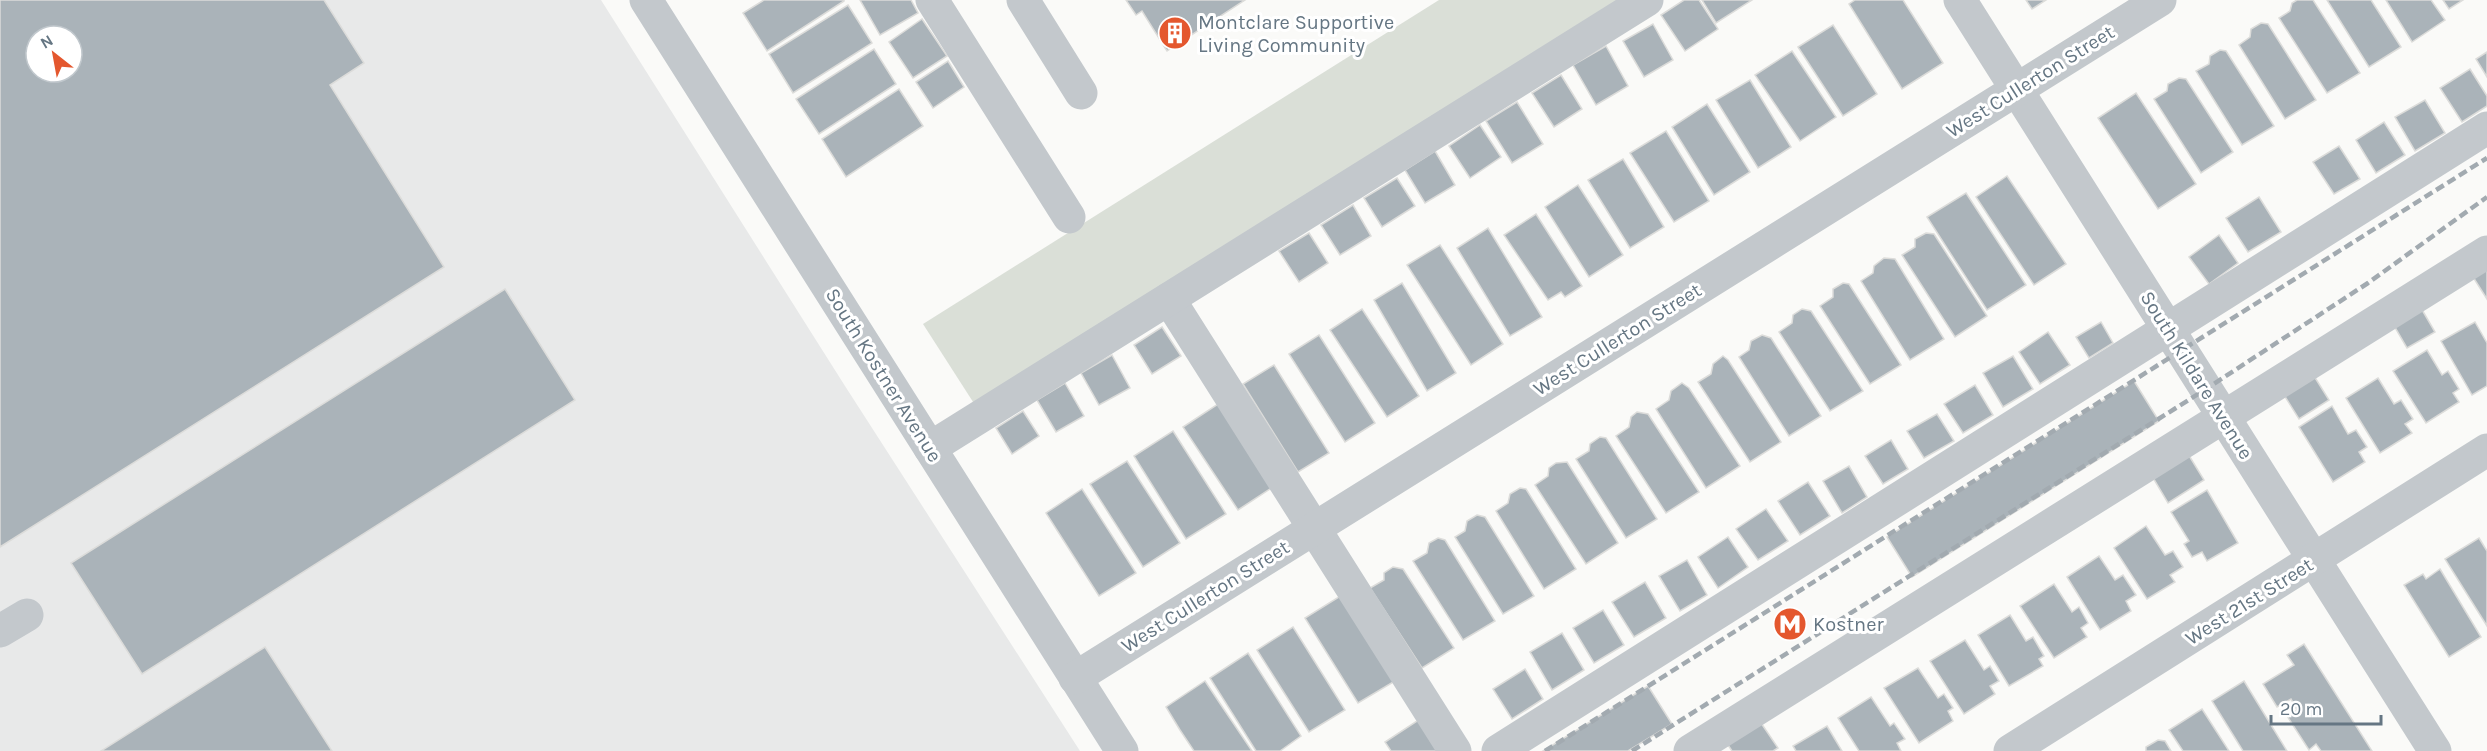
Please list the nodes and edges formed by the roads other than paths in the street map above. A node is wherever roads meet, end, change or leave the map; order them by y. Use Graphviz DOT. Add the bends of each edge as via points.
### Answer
graph roads {
  1 [pos="646,0"];
  2 [pos="932,0"];
  3 [pos="1023,0"];
  4 [pos="1647,0"];
  5 [pos="1960,0"];
  6 [pos="2160,0"];
  7 [pos="2016,90"];
  8 [pos="1081,93"];
  9 [pos="2487,128"];
  10 [pos="1069,217"];
  11 [pos="2487,252"];
  12 [pos="1169,299"];
  13 [pos="2167,328"];
  14 [pos="2223,417"];
  15 [pos="930,448"];
  16 [pos="2487,450"];
  17 [pos="1314,528"];
  18 [pos="2314,560"];
  19 [pos="1075,678"];
  20 [pos="1122,751"];
  21 [pos="1455,751"];
  22 [pos="1498,751"];
  23 [pos="1690,751"];
  24 [pos="2010,751"];
  25 [pos="2435,751"];
  1 -- 15 [label="street, South Kostner Avenue"];
  2 -- 10 [label="street"];
  3 -- 8 [label="street"];
  4 -- 12 [label="street"];
  5 -- 7 [label="street, South Kildare Avenue"];
  6 -- 7 [label="street, West Cullerton Street"];
  7 -- 13 [label="street, South Kildare Avenue"];
  7 -- 17 [label="street, West Cullerton Street"];
  9 -- 13 [label="street"];
  11 -- 14 [label="street"];
  12 -- 15 [label="street"];
  12 -- 17 [label="street"];
  13 -- 14 [label="street, South Kildare Avenue"];
  13 -- 22 [label="street"];
  14 -- 18 [label="street, South Kildare Avenue"];
  14 -- 23 [label="street"];
  15 -- 19 [label="street, South Kostner Avenue"];
  16 -- 18 [label="street, West 21st Street"];
  17 -- 19 [label="street, West Cullerton Street"];
  17 -- 21 [label="street"];
  18 -- 24 [label="street, West 21st Street"];
  18 -- 25 [label="street, South Kildare Avenue"];
  19 -- 20 [label="street, South Kostner Avenue"];
}
